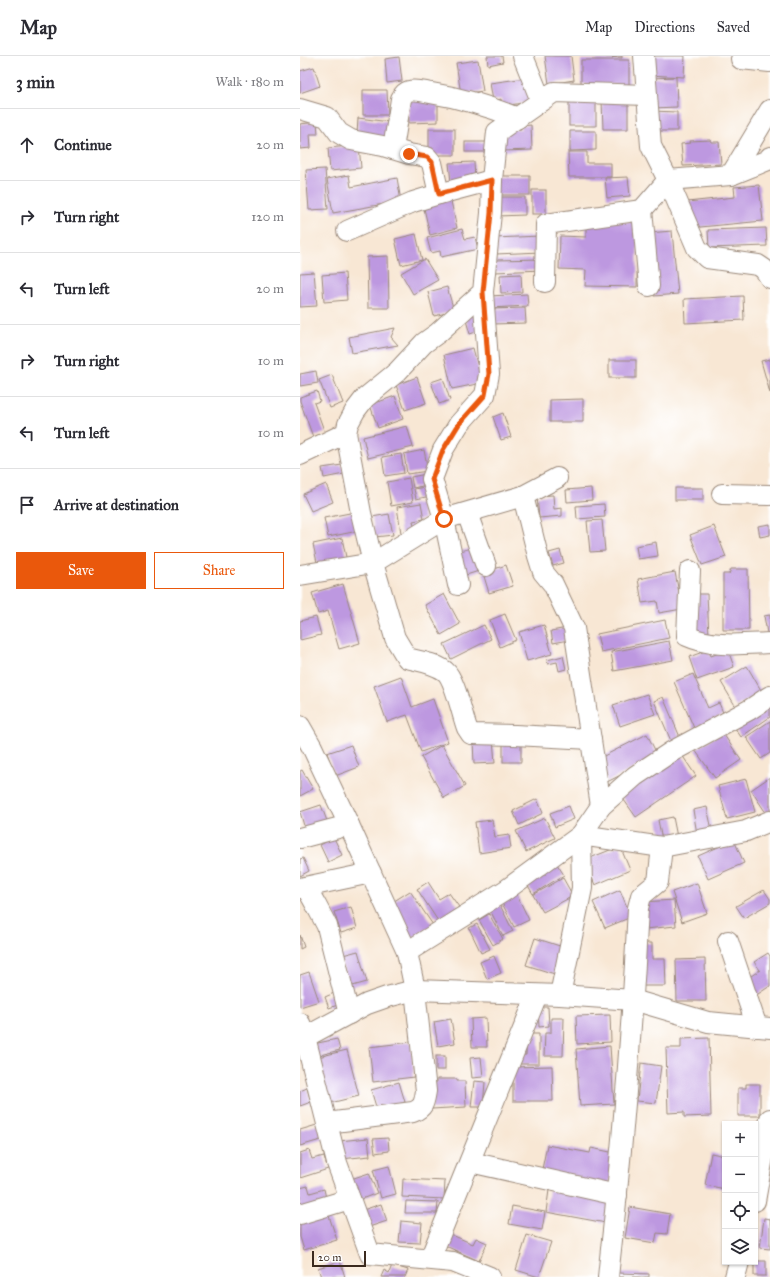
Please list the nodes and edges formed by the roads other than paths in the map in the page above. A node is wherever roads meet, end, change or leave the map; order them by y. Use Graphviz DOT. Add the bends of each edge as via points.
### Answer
graph roads {
  1 [pos="523,56"];
  2 [pos="644,56"];
  3 [pos="741,59"];
  4 [pos="770,62"];
  5 [pos="647,95"];
  6 [pos="541,101"];
  7 [pos="300,109"];
  8 [pos="770,110"];
  9 [pos="518,118"];
  10 [pos="393,148"];
  11 [pos="770,157"];
  12 [pos="731,175"];
  13 [pos="492,180"];
  14 [pos="668,180"];
  15 [pos="439,194"];
  16 [pos="642,210"];
  17 [pos="347,231"];
  18 [pos="770,278"];
  19 [pos="545,282"];
  20 [pos="648,286"];
  21 [pos="483,292"];
  22 [pos="346,433"];
  23 [pos="300,455"];
  24 [pos="557,478"];
  25 [pos="722,494"];
  26 [pos="770,495"];
  27 [pos="523,496"];
  28 [pos="467,513"];
  29 [pos="444,519"];
  30 [pos="373,563"];
  31 [pos="486,566"];
  32 [pos="690,570"];
  33 [pos="300,575"];
  34 [pos="458,585"];
  35 [pos="770,643"];
  36 [pos="770,696"];
  37 [pos="300,726"];
  38 [pos="590,739"];
  39 [pos="306,748"];
  40 [pos="601,806"];
  41 [pos="770,821"];
  42 [pos="349,824"];
  43 [pos="581,835"];
  44 [pos="300,838"];
  45 [pos="662,847"];
  46 [pos="371,873"];
  47 [pos="303,888"];
  48 [pos="728,941"];
  49 [pos="407,952"];
  50 [pos="415,990"];
  51 [pos="537,995"];
  52 [pos="560,995"];
  53 [pos="633,1000"];
  54 [pos="349,1014"];
  55 [pos="764,1027"];
  56 [pos="302,1033"];
  57 [pos="327,1123"];
  58 [pos="769,1126"];
  59 [pos="470,1162"];
  60 [pos="756,1193"];
  61 [pos="617,1195"];
  62 [pos="350,1199"];
  63 [pos="300,1214"];
  64 [pos="430,1259"];
  65 [pos="738,1265"];
  66 [pos="490,1277"];
  67 [pos="608,1277"];
  68 [pos="735,1277"];
  1 -- 6 [label="street"];
  2 -- 5 [label="street"];
  3 -- 4 [label="street"];
  5 -- 6 [label="street" via="554,92"];
  5 -- 14 [label="street" via="651,146"];
  6 -- 9 [label="street"];
  7 -- 10 [label="street" via="327,118 339,133 351,140"];
  8 -- 12 [label="street"];
  9 -- 10 [label="street" via="482,104 451,96 407,91 401,99"];
  9 -- 13 [label="street" via="497,132"];
  10 -- 15 [label="street" via="398,152 427,157 432,162"];
  11 -- 12 [label="street"];
  12 -- 14 [label="street"];
  13 -- 15 [label="street"];
  13 -- 21 [label="street"];
  14 -- 16 [label="street"];
  14 -- 18 [label="street" via="696,248 707,258 758,265"];
  15 -- 17 [label="street" via="413,202"];
  16 -- 19 [label="street" via="546,224"];
  16 -- 20 [label="street"];
  21 -- 22 [label="street" via="424,343 397,372 365,398 351,417"];
  21 -- 29 [label="street" via="489,374 485,395 459,424 443,450 432,479"];
  22 -- 23 [label="street"];
  22 -- 30 [label="street"];
  24 -- 27 [label="street"];
  25 -- 26 [label="street"];
  27 -- 28 [label="street"];
  27 -- 38 [label="street" via="543,572 553,584 574,628"];
  28 -- 29 [label="street"];
  28 -- 31 [label="street"];
  29 -- 30 [label="street"];
  29 -- 34 [label="street"];
  30 -- 33 [label="street"];
  30 -- 38 [label="street" via="395,638 407,658 428,663 445,671 451,678 471,734"];
  32 -- 35 [label="street" via="687,636 722,645"];
  36 -- 40 [label="street" via="671,752 635,776"];
  37 -- 39 [label="street"];
  38 -- 40 [label="street"];
  39 -- 42 [label="street"];
  40 -- 43 [label="street"];
  41 -- 45 [label="street" via="746,831"];
  42 -- 44 [label="street"];
  42 -- 46 [label="street"];
  43 -- 45 [label="street"];
  43 -- 49 [label="street" via="506,890"];
  43 -- 52 [label="street" via="582,888"];
  45 -- 53 [label="street" via="658,882 641,896 638,908"];
  46 -- 47 [label="street"];
  46 -- 49 [label="street"];
  47 -- 54 [label="street" via="327,926"];
  48 -- 55 [label="street"];
  49 -- 50 [label="street"];
  50 -- 51 [label="street"];
  50 -- 54 [label="street" via="367,1004"];
  50 -- 57 [label="street" via="426,1091 421,1108 406,1113"];
  51 -- 52 [label="street"];
  51 -- 59 [label="street"];
  52 -- 53 [label="street"];
  53 -- 55 [label="street" via="708,1022"];
  53 -- 61 [label="street"];
  54 -- 56 [label="street"];
  56 -- 57 [label="street"];
  57 -- 62 [label="street" via="337,1163"];
  58 -- 60 [label="street"];
  59 -- 61 [label="street"];
  59 -- 64 [label="street"];
  61 -- 67 [label="street"];
  62 -- 63 [label="street"];
  62 -- 64 [label="street" via="370,1254"];
  64 -- 66 [label="street" via="453,1262"];
  65 -- 68 [label="street"];
}
